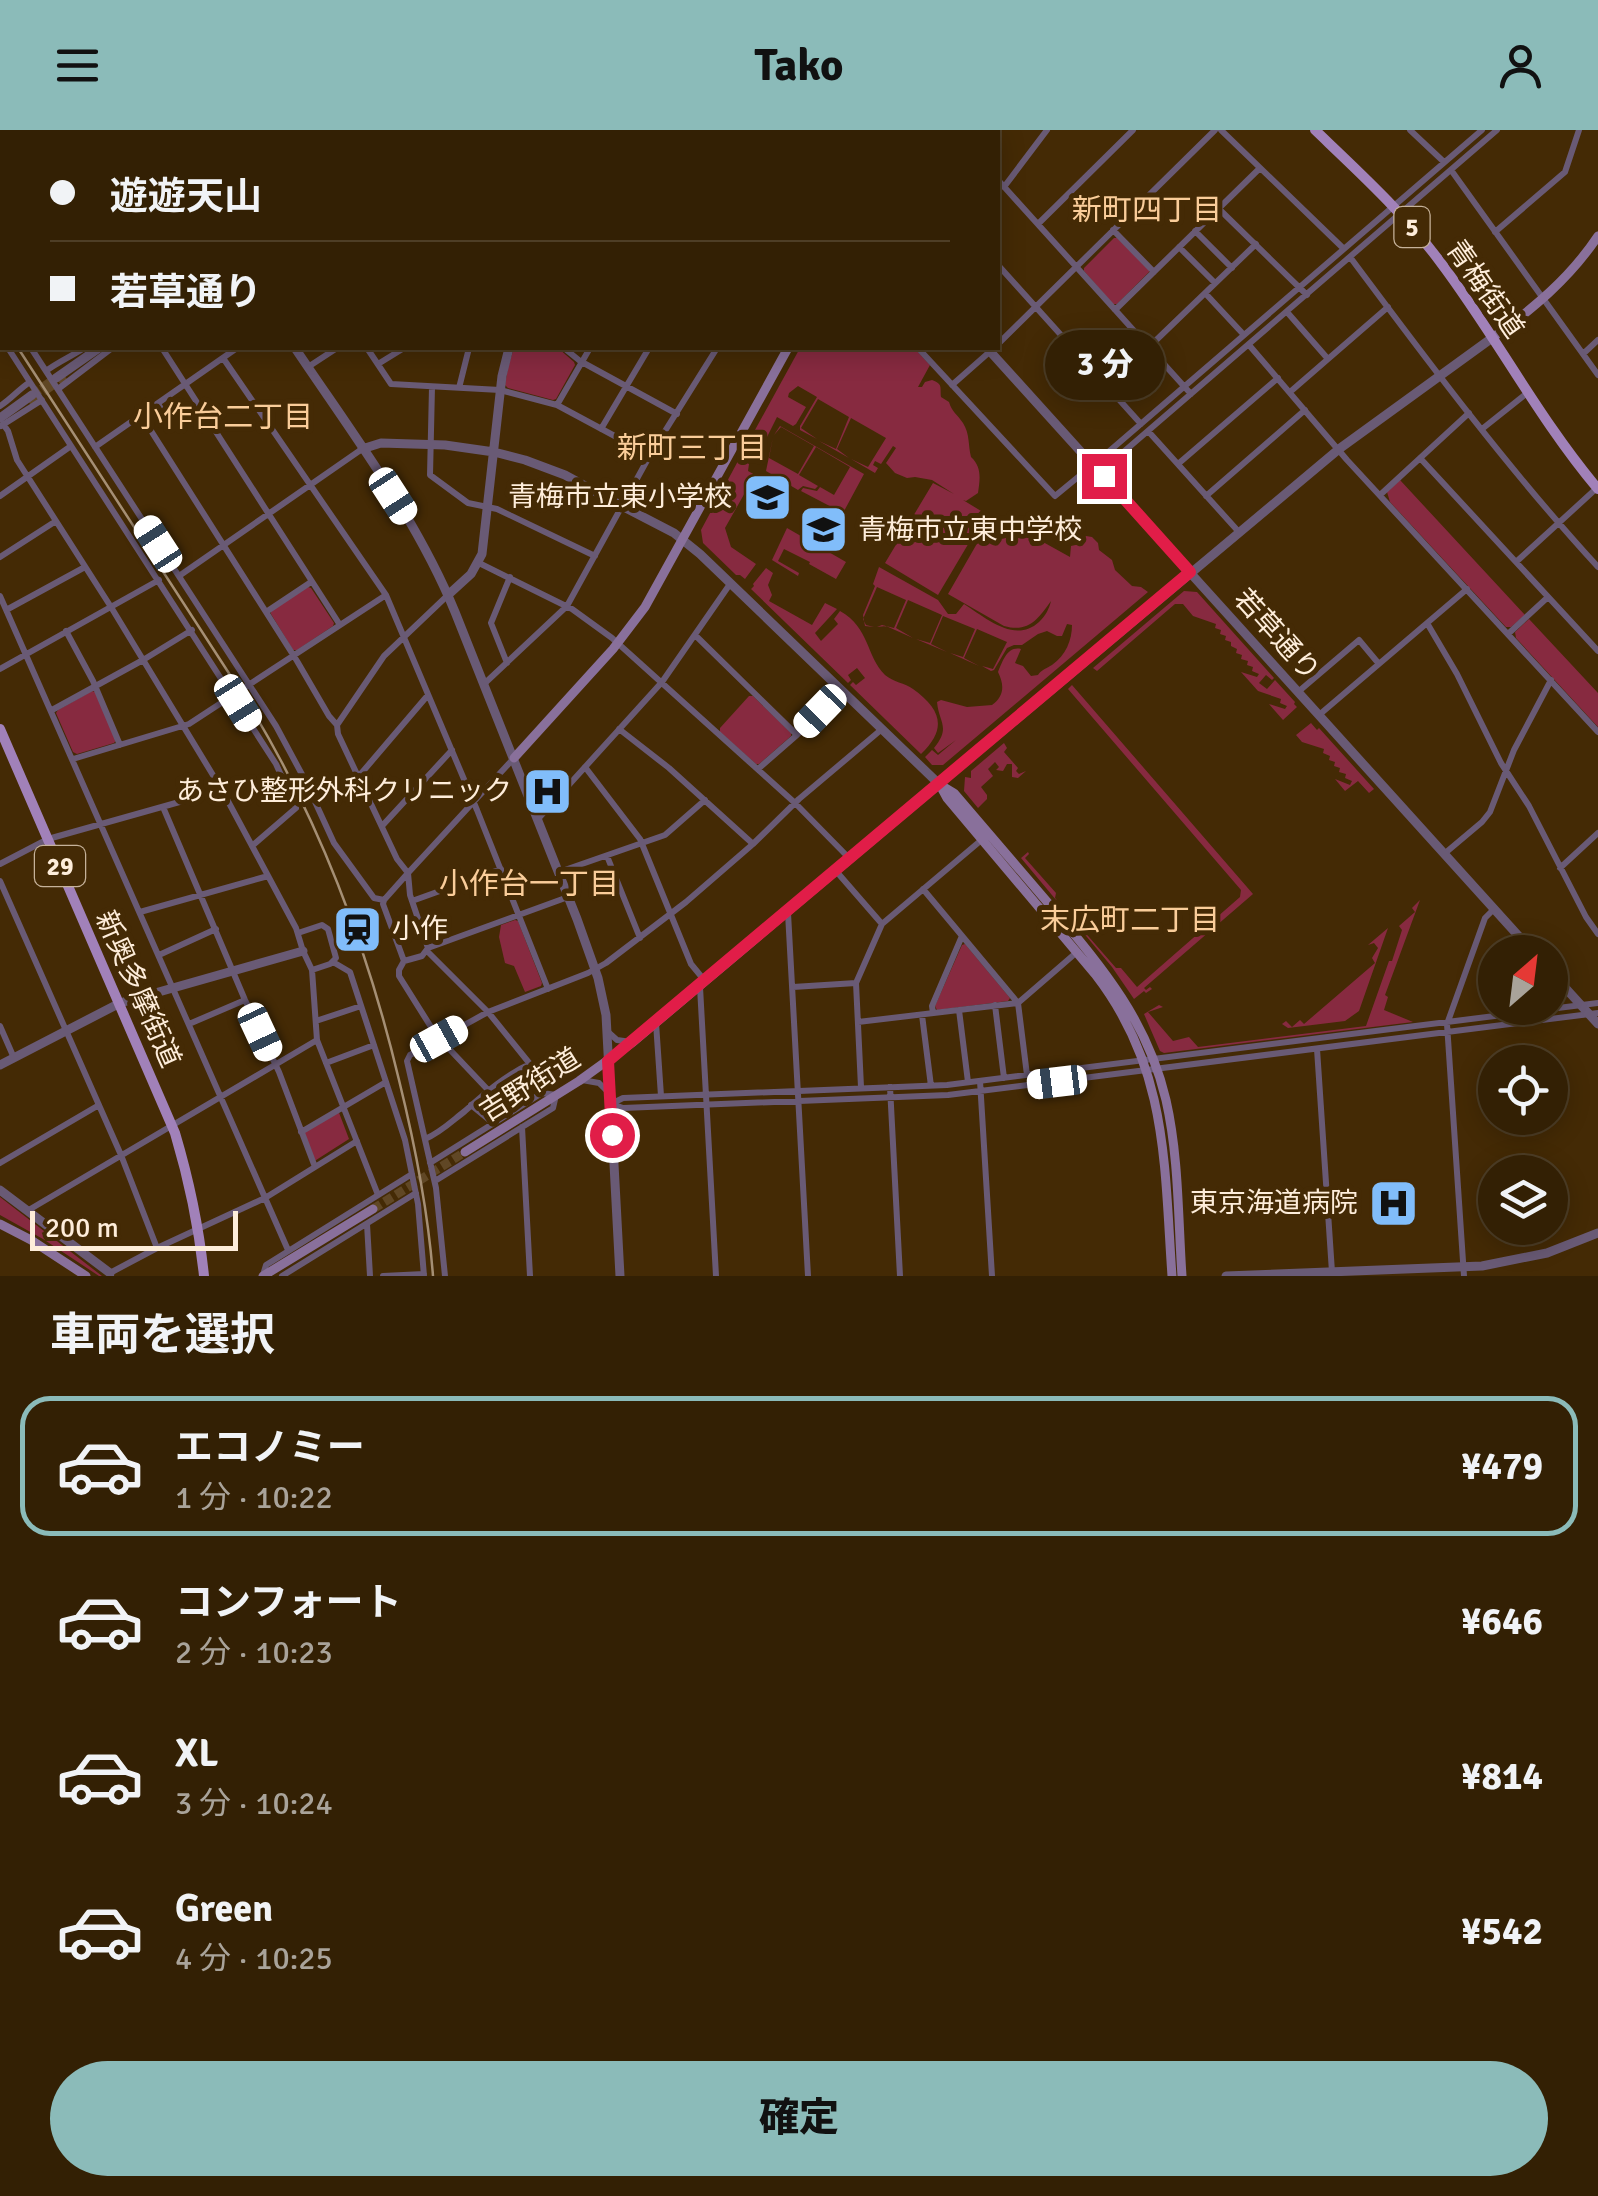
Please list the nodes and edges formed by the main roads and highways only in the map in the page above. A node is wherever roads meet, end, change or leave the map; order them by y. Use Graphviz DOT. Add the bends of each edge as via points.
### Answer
graph roads {
  1 [pos="1315,130"];
  2 [pos="1597,239"];
  3 [pos="1492,338"];
  4 [pos="787,350"];
  5 [pos="1598,488"];
  6 [pos="0,728"];
  7 [pos="514,758"];
  8 [pos="1033,893"];
  9 [pos="1081,949"];
  10 [pos="465,1152"];
  11 [pos="1170,1172"];
  12 [pos="372,1209"];
  13 [pos="0,1224"];
  14 [pos="86,1276"];
  15 [pos="204,1276"];
  16 [pos="263,1276"];
  17 [pos="1172,1276"];
  18 [pos="1182,1276"];
  1 -- 3 [label="main road, 青梅街道 / 5" via="1443,265"];
  2 -- 3 [label="main road" via="1571,272"];
  3 -- 5 [label="main road, 青梅街道 / 5"];
  4 -- 7 [label="main road" via="650,600"];
  6 -- 15 [label="main road, 新奥多摩街道 / 29" via="172,1125"];
  8 -- 9 [label="main road"];
  8 -- 9 [label="main road"];
  8 -- 10 [label="main road, 吉野街道" via="954,793 939,784 633,1042"];
  9 -- 11 [label="main road" via="1150,1064"];
  11 -- 17 [label="main road"];
  11 -- 18 [label="main road"];
  12 -- 16 [label="main road"];
  13 -- 14 [label="main road"];
}
